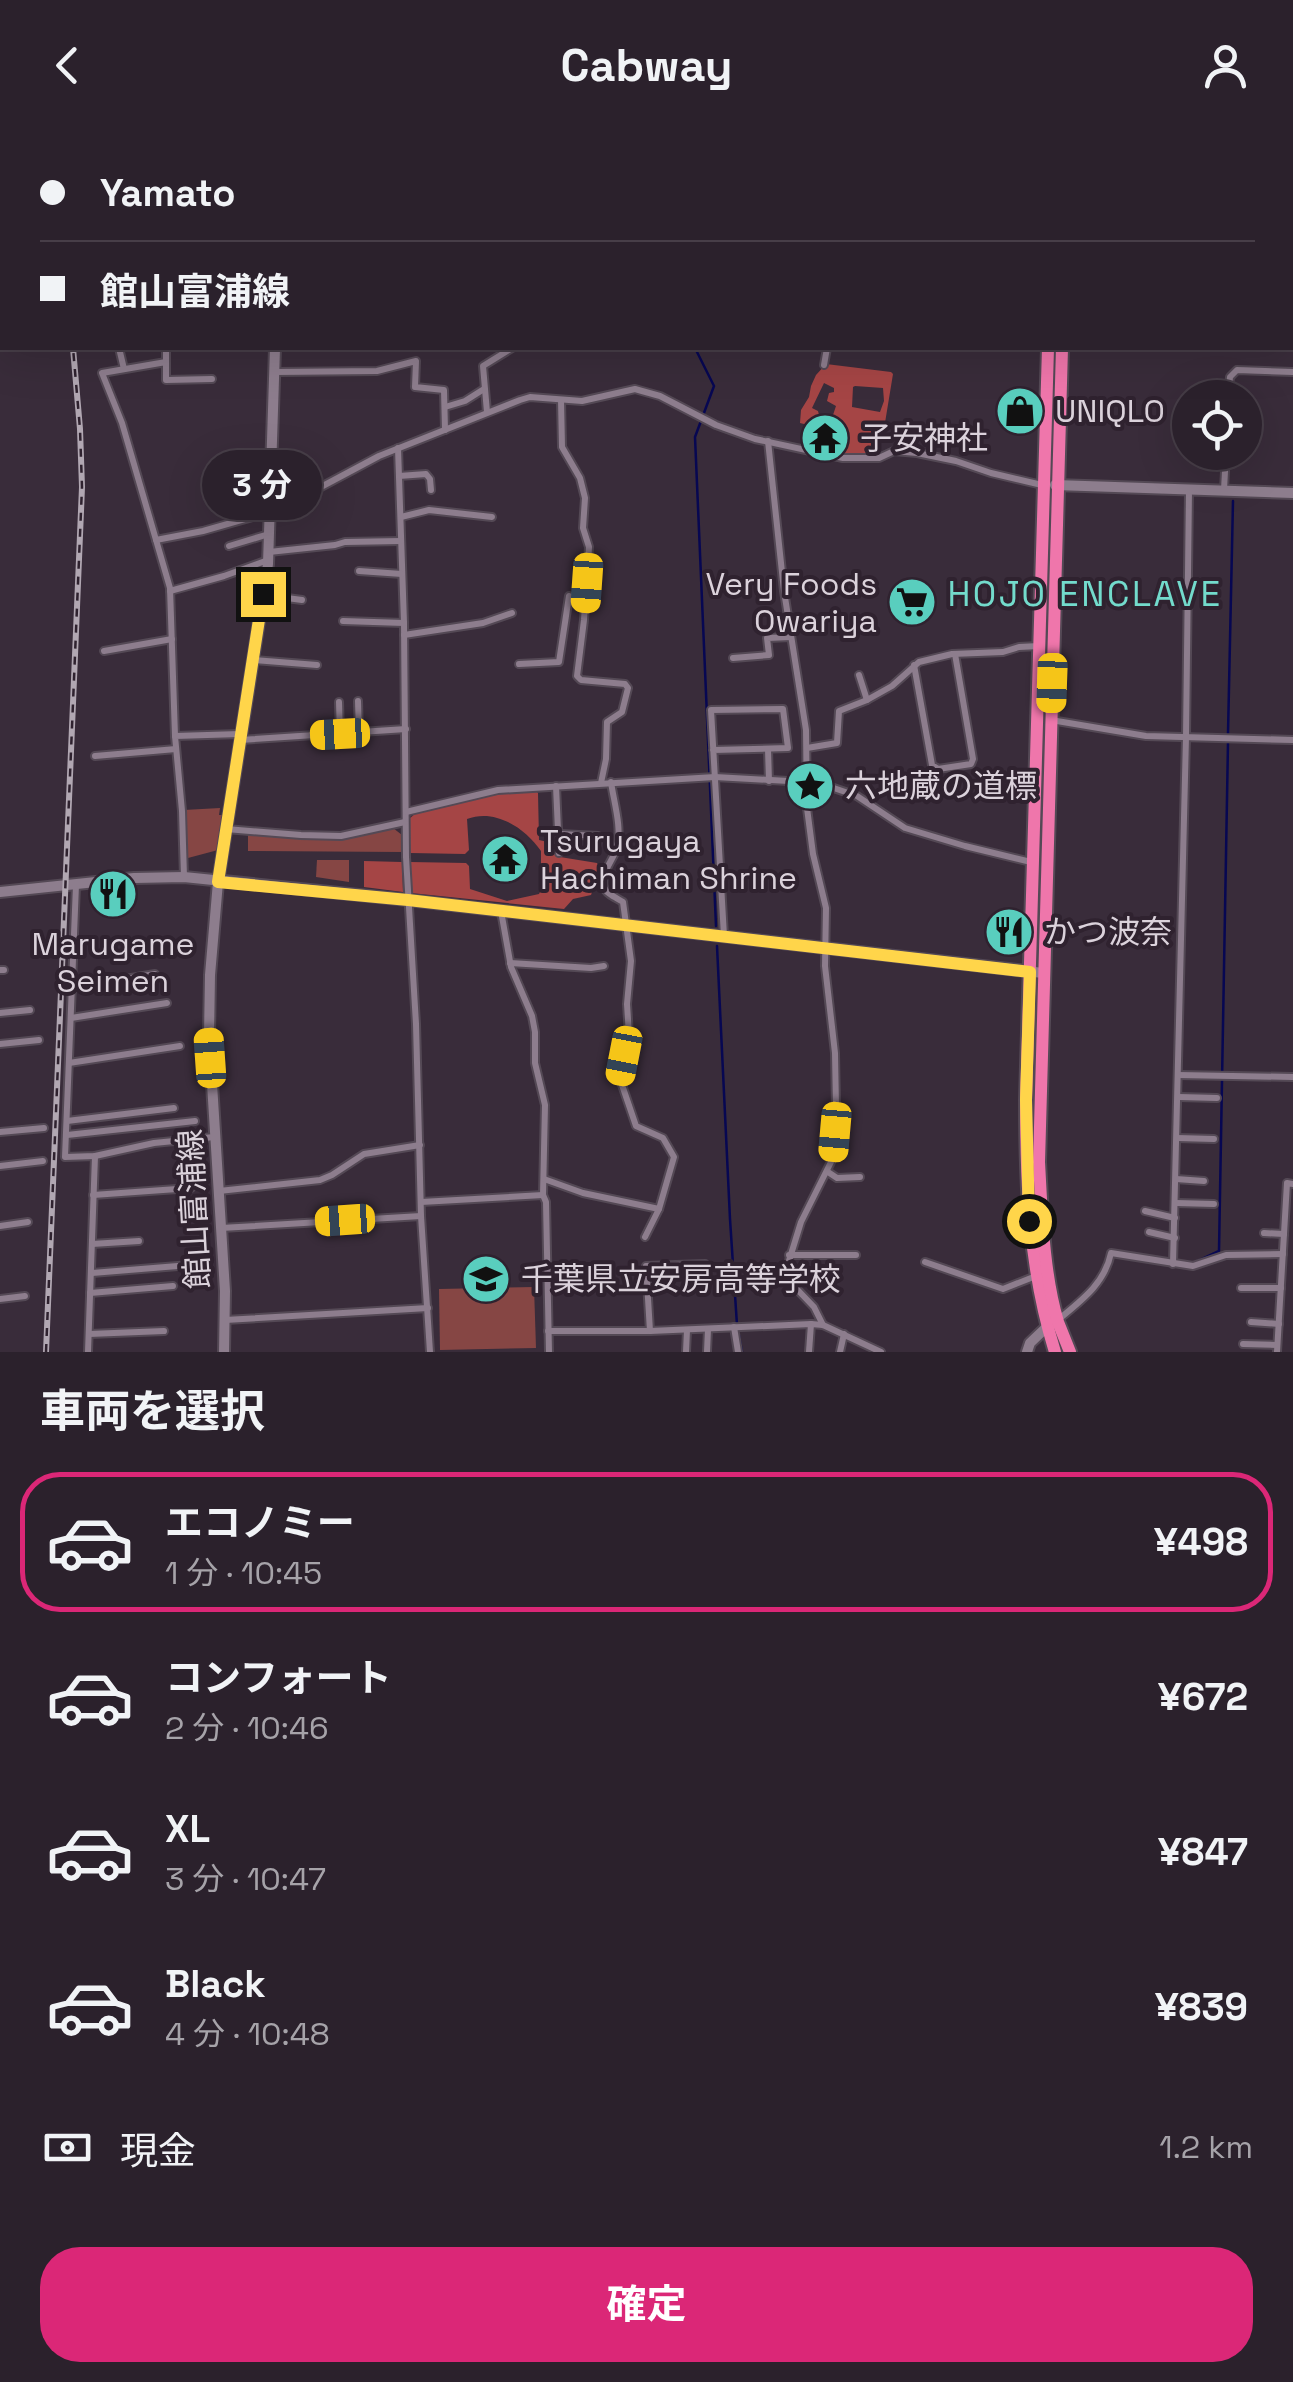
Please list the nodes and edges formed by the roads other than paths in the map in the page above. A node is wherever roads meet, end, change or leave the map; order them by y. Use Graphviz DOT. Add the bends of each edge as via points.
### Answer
graph roads {
  1 [pos="119,350"];
  2 [pos="166,350"];
  3 [pos="275,350"];
  4 [pos="509,350"];
  5 [pos="827,350"];
  6 [pos="1048,350"];
  7 [pos="1062,350"];
  8 [pos="166,362"];
  9 [pos="824,365"];
  10 [pos="124,369"];
  11 [pos="275,372"];
  12 [pos="1293,372"];
  13 [pos="212,379"];
  14 [pos="1230,380"];
  15 [pos="485,388"];
  16 [pos="561,400"];
  17 [pos="445,408"];
  18 [pos="487,412"];
  19 [pos="445,430"];
  20 [pos="768,441"];
  21 [pos="398,448"];
  22 [pos="1225,470"];
  23 [pos="399,476"];
  24 [pos="1051,485"];
  25 [pos="431,490"];
  26 [pos="1189,490"];
  27 [pos="1224,492"];
  28 [pos="1293,493"];
  29 [pos="270,512"];
  30 [pos="401,517"];
  31 [pos="492,517"];
  32 [pos="270,533"];
  33 [pos="156,540"];
  34 [pos="401,541"];
  35 [pos="229,546"];
  36 [pos="269,556"];
  37 [pos="358,572"];
  38 [pos="402,574"];
  39 [pos="170,591"];
  40 [pos="263,594"];
  41 [pos="569,596"];
  42 [pos="302,600"];
  43 [pos="512,613"];
  44 [pos="343,622"];
  45 [pos="404,623"];
  46 [pos="404,635"];
  47 [pos="791,637"];
  48 [pos="172,639"];
  49 [pos="1040,646"];
  50 [pos="104,651"];
  51 [pos="955,654"];
  52 [pos="733,658"];
  53 [pos="253,660"];
  54 [pos="519,664"];
  55 [pos="317,665"];
  56 [pos="914,665"];
  57 [pos="859,675"];
  58 [pos="867,700"];
  59 [pos="358,701"];
  60 [pos="339,702"];
  61 [pos="1050,720"];
  62 [pos="406,729"];
  63 [pos="359,733"];
  64 [pos="340,734"];
  65 [pos="175,736"];
  66 [pos="241,737"];
  67 [pos="1186,737"];
  68 [pos="1293,740"];
  69 [pos="807,748"];
  70 [pos="176,749"];
  71 [pos="768,749"];
  72 [pos="713,750"];
  73 [pos="95,756"];
  74 [pos="711,777"];
  75 [pos="769,781"];
  76 [pos="601,782"];
  77 [pos="611,782"];
  78 [pos="806,782"];
  79 [pos="556,786"];
  80 [pos="406,812"];
  81 [pos="406,822"];
  82 [pos="226,829"];
  83 [pos="560,834"];
  84 [pos="596,845"];
  85 [pos="560,853"];
  86 [pos="1033,863"];
  87 [pos="184,878"];
  88 [pos="218,882"];
  89 [pos="76,885"];
  90 [pos="0,892"];
  91 [pos="408,900"];
  92 [pos="502,911"];
  93 [pos="628,926"];
  94 [pos="724,937"];
  95 [pos="825,949"];
  96 [pos="510,964"];
  97 [pos="604,966"];
  98 [pos="1036,973"];
  99 [pos="155,974"];
  100 [pos="72,988"];
  101 [pos="166,1003"];
  102 [pos="30,1010"];
  103 [pos="0,1014"];
  104 [pos="71,1018"];
  105 [pos="39,1040"];
  106 [pos="0,1044"];
  107 [pos="180,1046"];
  108 [pos="69,1064"];
  109 [pos="1178,1075"];
  110 [pos="1293,1076"];
  111 [pos="1178,1097"];
  112 [pos="1217,1098"];
  113 [pos="174,1108"];
  114 [pos="67,1120"];
  115 [pos="195,1121"];
  116 [pos="44,1128"];
  117 [pos="0,1132"];
  118 [pos="66,1135"];
  119 [pos="215,1136"];
  120 [pos="1177,1138"];
  121 [pos="1214,1139"];
  122 [pos="420,1145"];
  123 [pos="95,1156"];
  124 [pos="44,1161"];
  125 [pos="0,1166"];
  126 [pos="828,1172"];
  127 [pos="860,1178"];
  128 [pos="544,1179"];
  129 [pos="1176,1180"];
  130 [pos="1204,1181"];
  131 [pos="1293,1184"];
  132 [pos="191,1188"];
  133 [pos="218,1191"];
  134 [pos="94,1195"];
  135 [pos="544,1195"];
  136 [pos="421,1202"];
  137 [pos="1176,1202"];
  138 [pos="1214,1204"];
  139 [pos="659,1209"];
  140 [pos="1145,1211"];
  141 [pos="422,1216"];
  142 [pos="1175,1218"];
  143 [pos="28,1222"];
  144 [pos="0,1226"];
  145 [pos="222,1228"];
  146 [pos="1149,1232"];
  147 [pos="1264,1233"];
  148 [pos="1284,1234"];
  149 [pos="644,1237"];
  150 [pos="1175,1238"];
  151 [pos="139,1241"];
  152 [pos="92,1244"];
  153 [pos="1283,1254"];
  154 [pos="789,1255"];
  155 [pos="856,1255"];
  156 [pos="925,1262"];
  157 [pos="705,1264"];
  158 [pos="1173,1264"];
  159 [pos="190,1265"];
  160 [pos="91,1273"];
  161 [pos="1036,1276"];
  162 [pos="174,1286"];
  163 [pos="1241,1288"];
  164 [pos="1281,1288"];
  165 [pos="90,1293"];
  166 [pos="25,1296"];
  167 [pos="0,1298"];
  168 [pos="428,1308"];
  169 [pos="225,1320"];
  170 [pos="1052,1322"];
  171 [pos="1251,1322"];
  172 [pos="811,1324"];
  173 [pos="1279,1324"];
  174 [pos="822,1325"];
  175 [pos="736,1327"];
  176 [pos="708,1329"];
  177 [pos="687,1330"];
  178 [pos="164,1331"];
  179 [pos="548,1331"];
  180 [pos="650,1331"];
  181 [pos="88,1334"];
  182 [pos="844,1334"];
  183 [pos="1243,1344"];
  184 [pos="1277,1348"];
  185 [pos="88,1352"];
  186 [pos="224,1352"];
  187 [pos="430,1352"];
  188 [pos="549,1352"];
  189 [pos="686,1352"];
  190 [pos="707,1352"];
  191 [pos="738,1352"];
  192 [pos="810,1352"];
  193 [pos="840,1352"];
  194 [pos="881,1352"];
  195 [pos="1027,1352"];
  196 [pos="1054,1352"];
  197 [pos="1070,1352"];
  1 -- 10 [label="street"];
  2 -- 8 [label="street"];
  3 -- 11 [label="street, 館山富浦線"];
  4 -- 15 [label="street" via="483,366"];
  5 -- 9 [label="street"];
  6 -- 24 [label="highway"];
  7 -- 24 [label="highway"];
  8 -- 10 [label="street"];
  8 -- 13 [label="street" via="166,380"];
  10 -- 33 [label="street" via="102,374"];
  11 -- 17 [label="street" via="377,371 416,361 416,387 444,390"];
  11 -- 29 [label="street, 館山富浦線"];
  12 -- 14 [label="street" via="1236,370"];
  15 -- 17 [label="street"];
  15 -- 18 [label="street"];
  16 -- 18 [label="street" via="530,397"];
  16 -- 20 [label="street" via="634,390"];
  16 -- 76 [label="street" via="562,447 586,498 589,546 576,676 628,688 622,712 607,722"];
  17 -- 19 [label="street"];
  18 -- 19 [label="street"];
  19 -- 21 [label="street"];
  20 -- 24 [label="street" via="843,458 917,453"];
  20 -- 47 [label="street"];
  21 -- 23 [label="street"];
  21 -- 29 [label="street"];
  22 -- 27 [label="street"];
  23 -- 25 [label="street" via="426,474"];
  23 -- 30 [label="street"];
  24 -- 26 [label="street"];
  24 -- 49 [label="highway"];
  24 -- 61 [label="highway"];
  26 -- 27 [label="street"];
  26 -- 67 [label="street"];
  27 -- 28 [label="street"];
  29 -- 32 [label="street, 館山富浦線"];
  29 -- 33 [label="street"];
  30 -- 31 [label="street" via="429,510"];
  30 -- 34 [label="street"];
  32 -- 35 [label="street"];
  32 -- 36 [label="street, 館山富浦線"];
  33 -- 39 [label="street"];
  34 -- 36 [label="street" via="346,542"];
  34 -- 38 [label="street"];
  36 -- 39 [label="street"];
  36 -- 40 [label="street, 館山富浦線"];
  37 -- 38 [label="street"];
  38 -- 45 [label="street"];
  39 -- 48 [label="street"];
  40 -- 42 [label="street"];
  40 -- 53 [label="street, 館山富浦線"];
  41 -- 54 [label="street" via="560,662"];
  43 -- 46 [label="street"];
  44 -- 45 [label="street"];
  45 -- 46 [label="street"];
  46 -- 62 [label="street"];
  47 -- 52 [label="street" via="767,638 769,655"];
  47 -- 69 [label="street"];
  48 -- 50 [label="street"];
  48 -- 65 [label="street"];
  49 -- 51 [label="street"];
  49 -- 86 [label="highway"];
  51 -- 56 [label="street"];
  51 -- 56 [label="street" via="971,764 932,764"];
  53 -- 55 [label="street"];
  53 -- 66 [label="street, 館山富浦線"];
  56 -- 58 [label="street"];
  57 -- 58 [label="street"];
  58 -- 69 [label="street" via="840,711 836,743"];
  59 -- 63 [label="street"];
  60 -- 64 [label="street"];
  61 -- 67 [label="street"];
  61 -- 98 [label="highway"];
  62 -- 63 [label="street"];
  62 -- 80 [label="street"];
  63 -- 64 [label="street"];
  64 -- 66 [label="street"];
  65 -- 66 [label="street"];
  65 -- 70 [label="street"];
  66 -- 82 [label="street, 館山富浦線"];
  67 -- 68 [label="street"];
  67 -- 109 [label="street"];
  69 -- 78 [label="street"];
  70 -- 73 [label="street"];
  70 -- 87 [label="street"];
  71 -- 72 [label="street"];
  71 -- 72 [label="street" via="788,748 783,709 711,710"];
  71 -- 75 [label="street"];
  72 -- 74 [label="street"];
  74 -- 75 [label="street"];
  74 -- 77 [label="street"];
  74 -- 94 [label="street"];
  75 -- 78 [label="street"];
  76 -- 77 [label="street"];
  76 -- 79 [label="street"];
  77 -- 93 [label="street" via="619,835 604,888 622,902"];
  78 -- 86 [label="street" via="858,796 905,828"];
  78 -- 95 [label="street" via="826,908"];
  79 -- 80 [label="street" via="498,790"];
  79 -- 83 [label="street"];
  80 -- 81 [label="street"];
  81 -- 82 [label="street" via="342,836"];
  81 -- 91 [label="street"];
  82 -- 88 [label="street, 館山富浦線"];
  83 -- 84 [label="street" via="598,836"];
  83 -- 85 [label="street"];
  86 -- 98 [label="highway"];
  87 -- 88 [label="street"];
  87 -- 89 [label="street"];
  88 -- 91 [label="street"];
  88 -- 119 [label="street, 館山富浦線" via="208,1013"];
  89 -- 90 [label="street"];
  89 -- 100 [label="street"];
  91 -- 92 [label="street"];
  91 -- 122 [label="street"];
  92 -- 93 [label="street"];
  92 -- 96 [label="street"];
  93 -- 94 [label="street"];
  93 -- 139 [label="street" via="629,1034 620,1079 636,1126 662,1138 674,1156"];
  94 -- 95 [label="street"];
  95 -- 98 [label="street"];
  95 -- 126 [label="street" via="836,1108"];
  96 -- 97 [label="street"];
  96 -- 128 [label="street" via="535,1032 545,1105"];
  98 -- 161 [label="highway" via="1026,1158"];
  98 -- 170 [label="highway"];
  99 -- 100 [label="street"];
  100 -- 104 [label="street"];
  101 -- 104 [label="street"];
  102 -- 103 [label="street"];
  104 -- 108 [label="street"];
  105 -- 106 [label="street"];
  107 -- 108 [label="street"];
  108 -- 114 [label="street"];
  109 -- 110 [label="street"];
  109 -- 111 [label="street"];
  111 -- 112 [label="street"];
  111 -- 120 [label="street"];
  113 -- 114 [label="street"];
  114 -- 118 [label="street"];
  115 -- 118 [label="street"];
  116 -- 117 [label="street"];
  118 -- 123 [label="street" via="65,1157"];
  119 -- 123 [label="street"];
  119 -- 133 [label="street, 館山富浦線"];
  120 -- 121 [label="street"];
  120 -- 129 [label="street"];
  122 -- 133 [label="street" via="364,1154 320,1180"];
  122 -- 136 [label="street"];
  123 -- 134 [label="street"];
  124 -- 125 [label="street"];
  126 -- 127 [label="street"];
  126 -- 154 [label="street"];
  128 -- 135 [label="street"];
  128 -- 139 [label="street"];
  129 -- 130 [label="street"];
  129 -- 137 [label="street"];
  131 -- 148 [label="street" via="1287,1183"];
  132 -- 134 [label="street"];
  133 -- 145 [label="street, 館山富浦線"];
  134 -- 152 [label="street"];
  135 -- 136 [label="street"];
  135 -- 179 [label="street"];
  136 -- 141 [label="street"];
  137 -- 138 [label="street"];
  137 -- 142 [label="street"];
  139 -- 149 [label="street"];
  140 -- 142 [label="street"];
  141 -- 145 [label="street"];
  141 -- 168 [label="street"];
  142 -- 150 [label="street"];
  143 -- 144 [label="street"];
  145 -- 169 [label="street, 館山富浦線"];
  146 -- 150 [label="street"];
  147 -- 148 [label="street"];
  148 -- 153 [label="street"];
  150 -- 158 [label="street"];
  151 -- 152 [label="street"];
  152 -- 160 [label="street"];
  153 -- 158 [label="street" via="1226,1254 1196,1266"];
  153 -- 164 [label="street"];
  154 -- 155 [label="street"];
  154 -- 174 [label="street" via="791,1283"];
  156 -- 161 [label="street" via="1003,1288"];
  157 -- 180 [label="street" via="646,1266"];
  158 -- 170 [label="street" via="1111,1253 1105,1274"];
  159 -- 160 [label="street"];
  160 -- 165 [label="street"];
  161 -- 170 [label="highway"];
  162 -- 165 [label="street"];
  163 -- 164 [label="street"];
  164 -- 173 [label="street"];
  165 -- 181 [label="street"];
  166 -- 167 [label="street"];
  168 -- 169 [label="street"];
  168 -- 187 [label="street"];
  169 -- 186 [label="street, 館山富浦線"];
  170 -- 195 [label="street"];
  170 -- 196 [label="highway"];
  170 -- 197 [label="highway"];
  171 -- 173 [label="street"];
  172 -- 174 [label="street"];
  172 -- 175 [label="street"];
  172 -- 192 [label="street"];
  173 -- 184 [label="street"];
  174 -- 182 [label="street"];
  175 -- 176 [label="street"];
  175 -- 191 [label="street"];
  176 -- 177 [label="street"];
  176 -- 190 [label="street"];
  177 -- 180 [label="street"];
  177 -- 189 [label="street"];
  178 -- 181 [label="street"];
  179 -- 180 [label="street"];
  179 -- 188 [label="street"];
  181 -- 185 [label="street"];
  182 -- 193 [label="street"];
  182 -- 194 [label="street"];
  183 -- 184 [label="street"];
}
